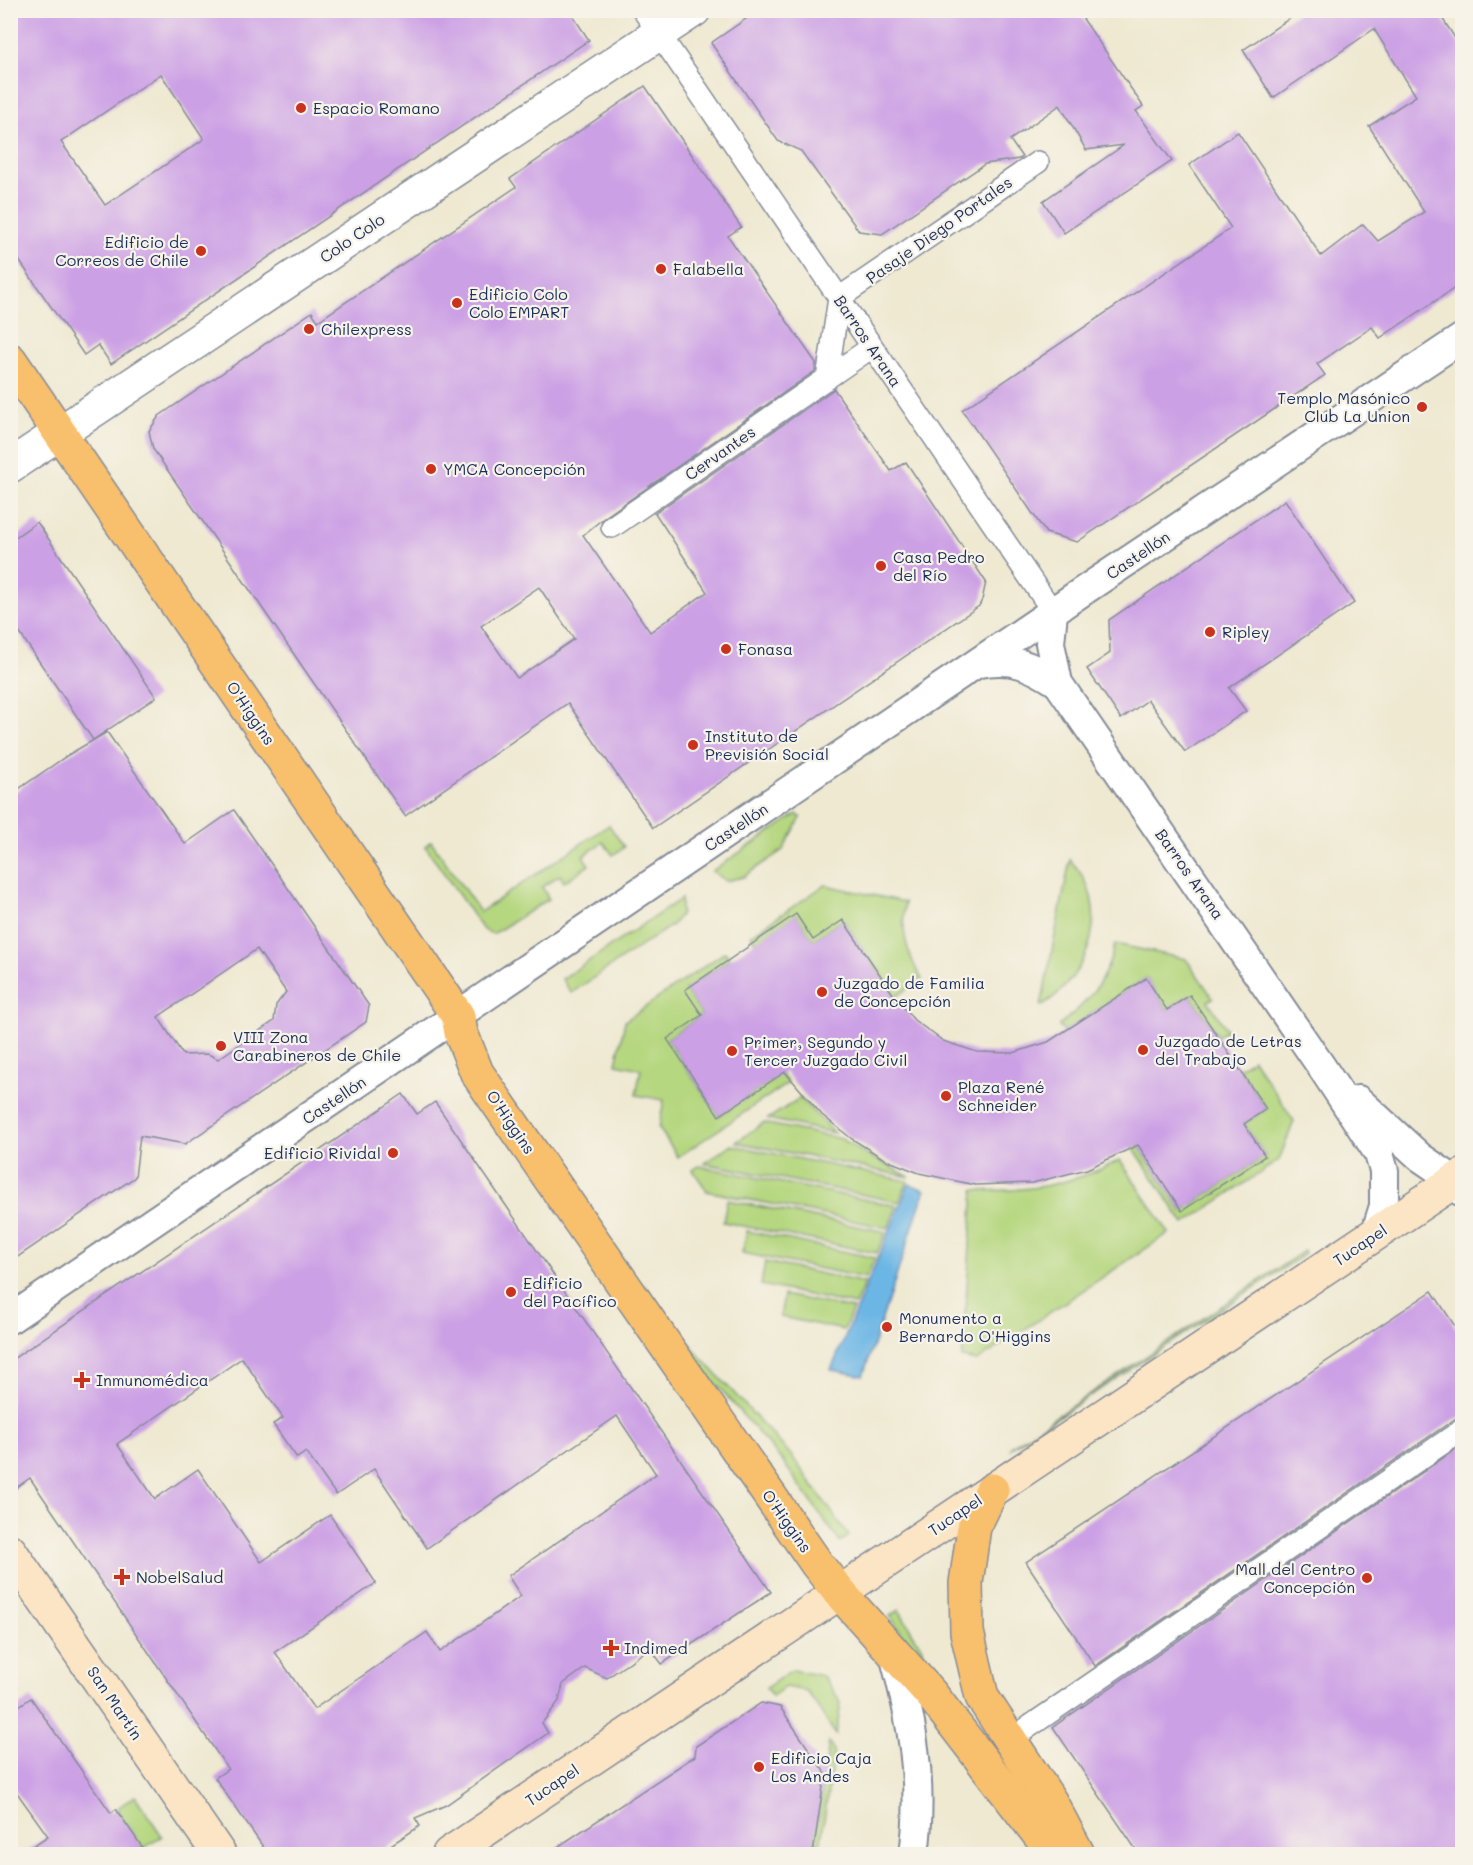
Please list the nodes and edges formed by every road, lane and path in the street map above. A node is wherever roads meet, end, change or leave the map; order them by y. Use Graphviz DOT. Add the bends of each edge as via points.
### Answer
graph roads {
  1 [pos="694,10"];
  2 [pos="651,22"];
  3 [pos="1038,162"];
  4 [pos="839,298"];
  5 [pos="1462,338"];
  6 [pos="872,347"];
  7 [pos="10,360"];
  8 [pos="827,379"];
  9 [pos="60,433"];
  10 [pos="10,466"];
  11 [pos="612,527"];
  12 [pos="1053,612"];
  13 [pos="978,663"];
  14 [pos="1058,683"];
  15 [pos="458,1016"];
  16 [pos="1321,1066"];
  17 [pos="1460,1183"];
  18 [pos="1375,1235"];
  19 [pos="10,1319"];
  20 [pos="1462,1430"];
  21 [pos="992,1490"];
  22 [pos="10,1551"];
  23 [pos="839,1592"];
  24 [pos="894,1651"];
  25 [pos="1011,1739"];
  26 [pos="219,1854"];
  27 [pos="449,1854"];
  28 [pos="914,1854"];
  29 [pos="1054,1854"];
  30 [pos="1078,1854"];
  1 -- 2 [label="street, Colo Colo"];
  2 -- 4 [label="street, Barros Arana"];
  2 -- 9 [label="street, Colo Colo"];
  3 -- 4 [label="street, Pasaje Diego Portales"];
  4 -- 6 [label="street, Barros Arana"];
  4 -- 8 [label="street"];
  5 -- 12 [label="street, Castellón"];
  6 -- 8 [label="street, Cervantes"];
  6 -- 12 [label="street, Barros Arana"];
  7 -- 9 [label="main road, O'Higgins"];
  8 -- 11 [label="street, Cervantes"];
  9 -- 10 [label="street, Colo Colo"];
  9 -- 15 [label="main road, O'Higgins"];
  12 -- 13 [label="street, Castellón"];
  12 -- 14 [label="street, Barros Arana" via="1050,643"];
  13 -- 14 [label="street, Barros Arana" via="1009,660"];
  13 -- 15 [label="street, Castellón"];
  14 -- 16 [label="street, Barros Arana"];
  15 -- 19 [label="street, Castellón"];
  15 -- 23 [label="main road, O'Higgins" via="477,1073 708,1410"];
  16 -- 17 [label="street, Barros Arana" via="1420,1157"];
  16 -- 18 [label="street, Barros Arana" via="1379,1154 1384,1171 1384,1206"];
  17 -- 18 [label="main road, Tucapel"];
  18 -- 21 [label="main road, Tucapel"];
  20 -- 25 [label="street"];
  21 -- 23 [label="main road, Tucapel"];
  21 -- 25 [label="main road" via="974,1527 970,1548 967,1632 982,1697"];
  22 -- 26 [label="main road, San Martín"];
  23 -- 24 [label="main road, O'Higgins"];
  23 -- 27 [label="main road, Tucapel"];
  24 -- 28 [label="street" via="917,1756 919,1813"];
  24 -- 29 [label="main road, O'Higgins"];
  25 -- 30 [label="main road"];
}
